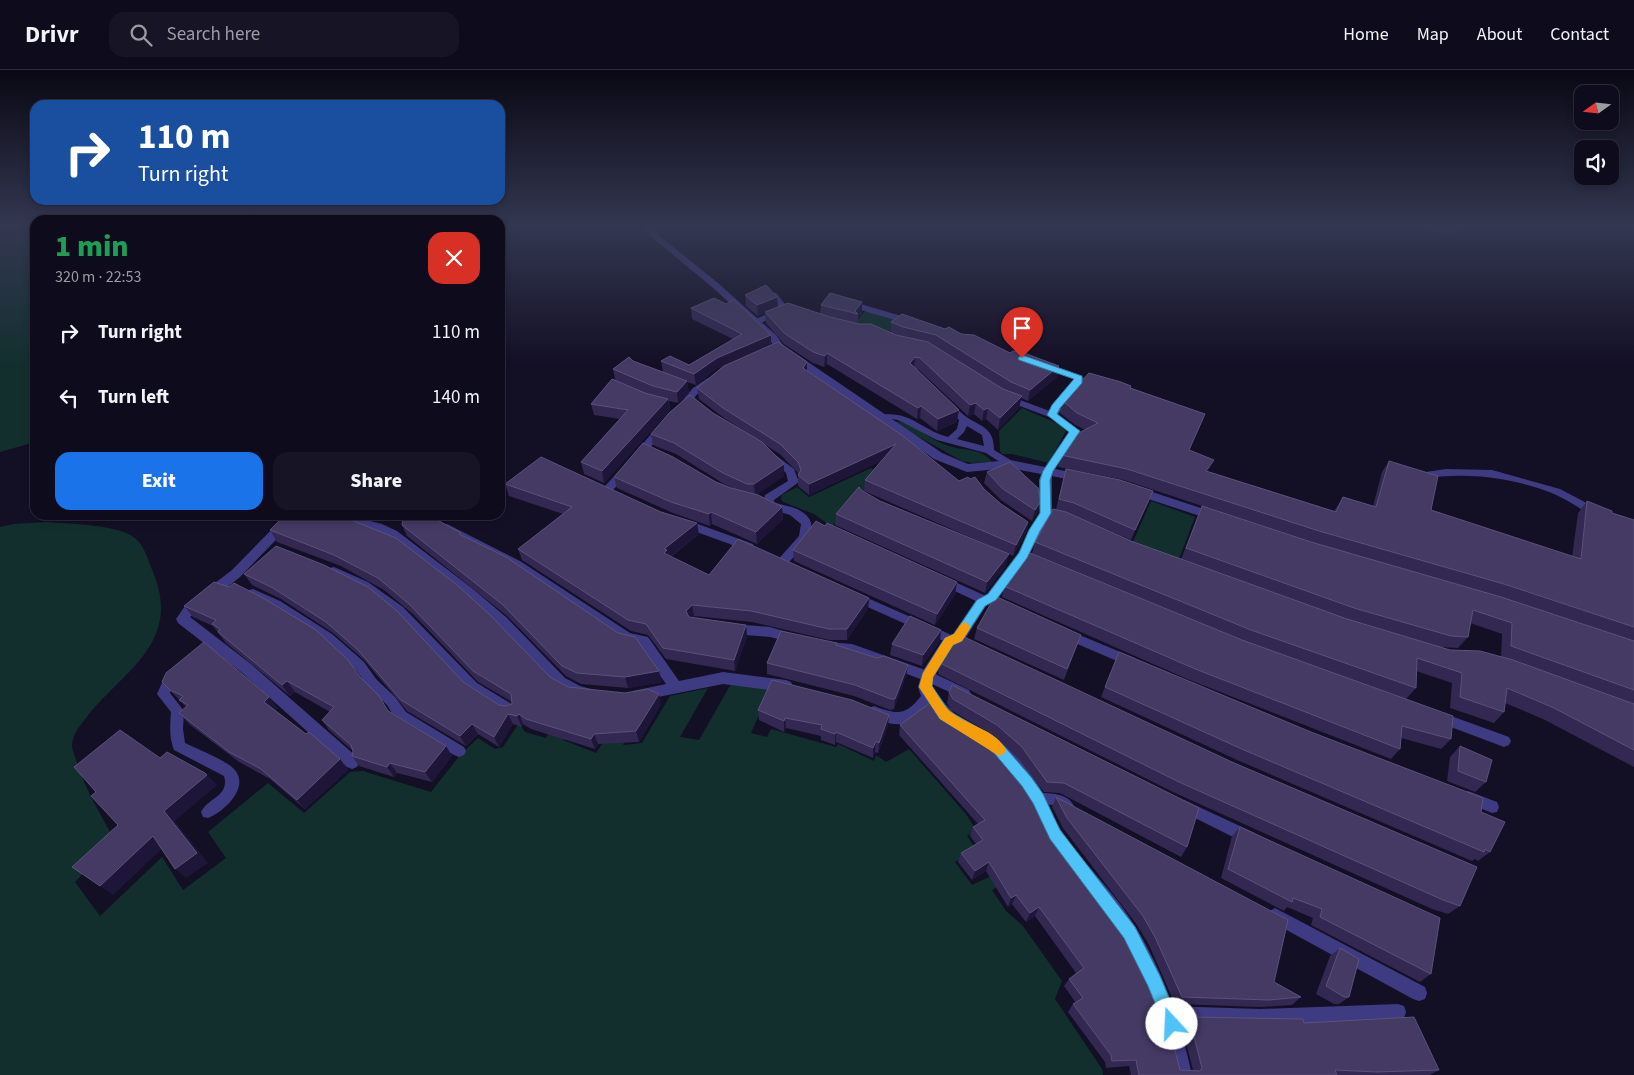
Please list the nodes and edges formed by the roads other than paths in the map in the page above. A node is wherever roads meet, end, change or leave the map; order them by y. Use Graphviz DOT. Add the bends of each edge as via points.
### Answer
graph roads {
  1 [pos="699,272"];
  2 [pos="773,294"];
  3 [pos="838,301"];
  4 [pos="785,309"];
  5 [pos="796,312"];
  6 [pos="756,322"];
  7 [pos="923,325"];
  8 [pos="1032,362"];
  9 [pos="715,376"];
  10 [pos="683,387"];
  11 [pos="999,394"];
  12 [pos="695,398"];
  13 [pos="940,398"];
  14 [pos="675,410"];
  15 [pos="1052,415"];
  16 [pos="880,418"];
  17 [pos="964,420"];
  18 [pos="666,421"];
  19 [pos="949,441"];
  20 [pos="645,448"];
  21 [pos="767,450"];
  22 [pos="989,451"];
  23 [pos="658,452"];
  24 [pos="1010,464"];
  25 [pos="967,468"];
  26 [pos="1048,471"];
  27 [pos="1412,476"];
  28 [pos="974,480"];
  29 [pos="1096,481"];
  30 [pos="596,483"];
  31 [pos="1119,485"];
  32 [pos="757,501"];
  33 [pos="768,502"];
  34 [pos="1605,516"];
  35 [pos="288,520"];
  36 [pos="351,520"];
  37 [pos="676,520"];
  38 [pos="1223,520"];
  39 [pos="443,526"];
  40 [pos="265,544"];
  41 [pos="279,549"];
  42 [pos="759,552"];
  43 [pos="1016,560"];
  44 [pos="1037,562"];
  45 [pos="781,563"];
  46 [pos="325,567"];
  47 [pos="932,576"];
  48 [pos="236,585"];
  49 [pos="842,590"];
  50 [pos="992,600"];
  51 [pos="717,626"];
  52 [pos="1055,629"];
  53 [pos="960,640"];
  54 [pos="801,641"];
  55 [pos="215,643"];
  56 [pos="816,644"];
  57 [pos="203,654"];
  58 [pos="189,664"];
  59 [pos="1144,668"];
  60 [pos="927,676"];
  61 [pos="676,687"];
  62 [pos="803,690"];
  63 [pos="596,694"];
  64 [pos="929,695"];
  65 [pos="628,696"];
  66 [pos="977,700"];
  67 [pos="862,707"];
  68 [pos="510,710"];
  69 [pos="1432,713"];
  70 [pos="1504,741"];
  71 [pos="459,751"];
  72 [pos="352,762"];
  73 [pos="1460,794"];
  74 [pos="1167,798"];
  75 [pos="1038,799"];
  76 [pos="1492,807"];
  77 [pos="208,812"];
  78 [pos="1083,814"];
  79 [pos="1263,843"];
  80 [pos="1260,908"];
  81 [pos="1419,994"];
  82 [pos="1398,1012"];
  83 [pos="1168,1014"];
  84 [pos="1183,1075"];
  1 -- 6 [label="street"];
  2 -- 4 [label="lane"];
  3 -- 7 [label="street"];
  4 -- 5 [label="lane"];
  4 -- 6 [label="lane"];
  6 -- 16 [label="street" via="773,337 775,350"];
  8 -- 15 [label="street" via="1083,378"];
  9 -- 12 [label="lane"];
  10 -- 12 [label="lane"];
  11 -- 15 [label="lane"];
  12 -- 14 [label="lane"];
  13 -- 17 [label="lane"];
  15 -- 26 [label="street" via="1075,431"];
  16 -- 19 [label="lane" via="901,418"];
  16 -- 25 [label="street" via="938,456"];
  17 -- 19 [label="lane" via="961,430"];
  17 -- 22 [label="lane" via="987,434"];
  18 -- 20 [label="lane"];
  19 -- 22 [label="lane"];
  20 -- 23 [label="lane"];
  20 -- 30 [label="lane" via="613,491"];
  21 -- 33 [label="lane" via="790,471 794,482 769,498"];
  22 -- 24 [label="lane"];
  24 -- 25 [label="street"];
  24 -- 26 [label="street"];
  25 -- 28 [label="street"];
  26 -- 29 [label="street"];
  26 -- 43 [label="street" via="1045,480 1051,514 1029,527"];
  27 -- 34 [label="lane" via="1426,477 1446,472 1492,473 1556,491"];
  31 -- 38 [label="street"];
  32 -- 33 [label="lane"];
  33 -- 45 [label="lane" via="812,523 804,539"];
  35 -- 40 [label="street"];
  36 -- 63 [label="street" via="393,534 501,621 560,682 578,692"];
  37 -- 42 [label="lane"];
  39 -- 61 [label="street" via="492,549 627,638 643,641"];
  40 -- 41 [label="lane"];
  40 -- 48 [label="street"];
  43 -- 44 [label="lane"];
  43 -- 50 [label="street"];
  46 -- 68 [label="lane" via="364,585 390,603 473,687"];
  47 -- 50 [label="lane"];
  48 -- 55 [label="street" via="184,616 188,624"];
  48 -- 71 [label="lane" via="276,604 328,637 360,666 401,716"];
  49 -- 53 [label="lane"];
  50 -- 53 [label="street"];
  51 -- 54 [label="lane" via="770,632"];
  52 -- 59 [label="lane"];
  53 -- 60 [label="street"];
  55 -- 57 [label="lane"];
  55 -- 72 [label="street"];
  56 -- 60 [label="lane" via="848,647"];
  58 -- 77 [label="lane" via="169,680 163,694 178,711 176,729 179,746 229,772 233,780 226,798"];
  60 -- 64 [label="street" via="925,687"];
  60 -- 66 [label="lane"];
  61 -- 62 [label="street" via="723,678 769,682"];
  61 -- 65 [label="street"];
  64 -- 67 [label="street" via="922,706 899,719"];
  64 -- 75 [label="street" via="945,715 1000,750"];
  69 -- 70 [label="lane"];
  73 -- 76 [label="lane"];
  74 -- 79 [label="lane"];
  75 -- 78 [label="lane" via="1054,799"];
  75 -- 83 [label="street" via="1055,834 1129,932"];
  80 -- 81 [label="lane"];
  82 -- 83 [label="lane" via="1268,1017"];
  83 -- 84 [label="street"];
}
